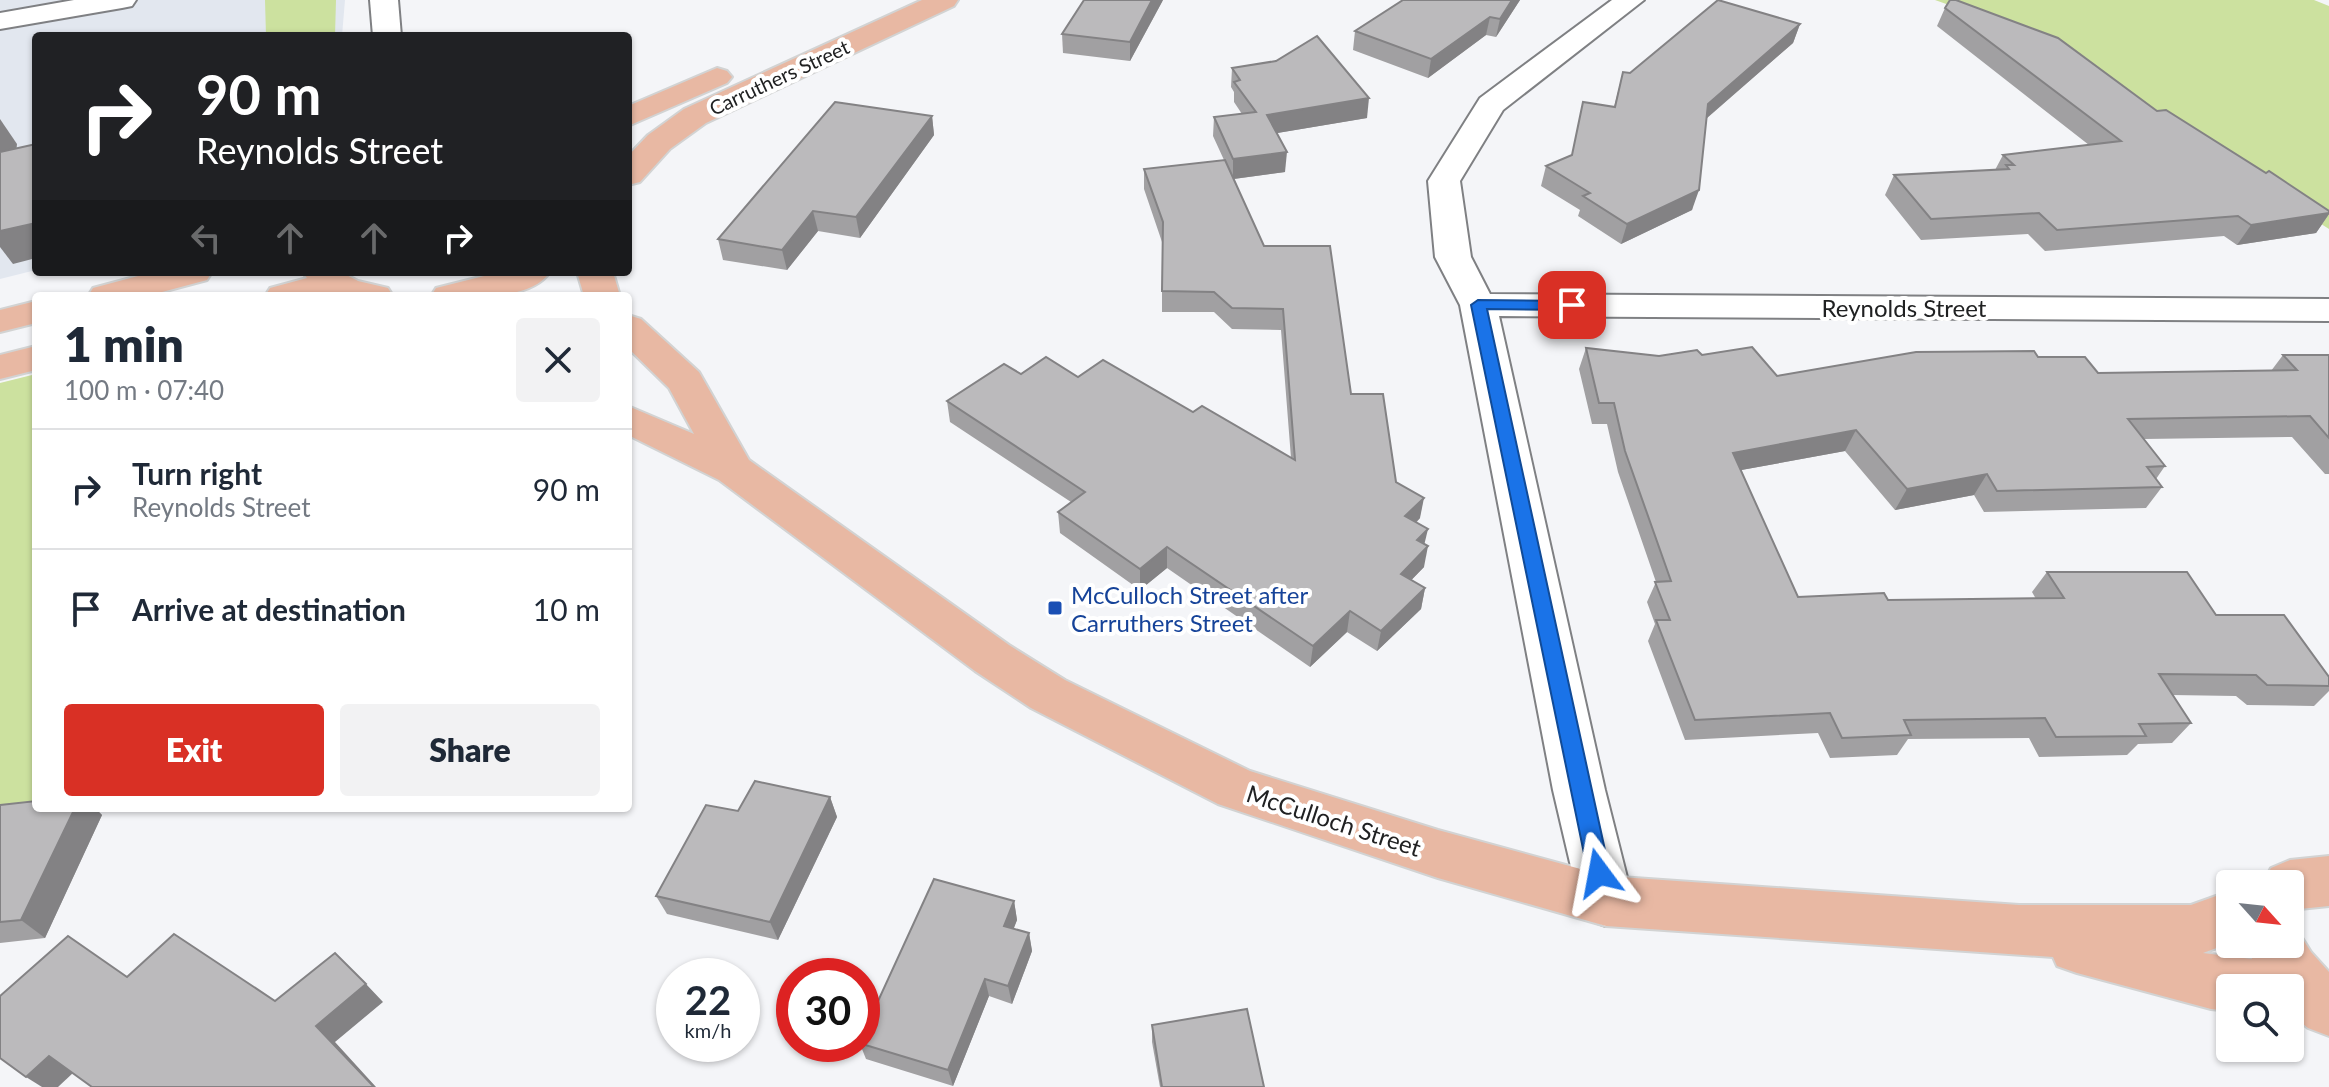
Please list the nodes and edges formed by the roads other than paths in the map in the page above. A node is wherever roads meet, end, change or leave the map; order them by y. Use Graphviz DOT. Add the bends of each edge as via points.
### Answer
graph roads {
  1 [pos="122,0"];
  2 [pos="384,0"];
  3 [pos="886,0"];
  4 [pos="944,0"];
  5 [pos="1630,0"];
  6 [pos="0,21"];
  7 [pos="387,32"];
  8 [pos="632,115"];
  9 [pos="632,171"];
  10 [pos="179,276"];
  11 [pos="522,276"];
  12 [pos="325,278"];
  13 [pos="121,292"];
  14 [pos="292,292"];
  15 [pos="350,292"];
  16 [pos="473,292"];
  17 [pos="1478,305"];
  18 [pos="2329,310"];
  19 [pos="32,313"];
  20 [pos="0,321"];
  21 [pos="632,331"];
  22 [pos="32,359"];
  23 [pos="0,367"];
  24 [pos="632,421"];
  25 [pos="734,470"];
  26 [pos="2329,881"];
  27 [pos="2304,884"];
  28 [pos="1606,901"];
  29 [pos="2216,922"];
  30 [pos="2019,931"];
  31 [pos="2216,983"];
  1 -- 6 [label="street"];
  2 -- 7 [label="street"];
  3 -- 8 [label="main road, Carruthers Street"];
  4 -- 9 [label="main road, Carruthers Street" via="695,116"];
  5 -- 17 [label="street" via="1491,104 1444,181 1453,257"];
  10 -- 13 [label="main road"];
  11 -- 16 [label="main road"];
  12 -- 14 [label="main road"];
  12 -- 15 [label="main road"];
  17 -- 18 [label="street, Reynolds Street"];
  17 -- 28 [label="street"];
  19 -- 20 [label="main road"];
  21 -- 25 [label="main road, McCulloch Street" via="685,381"];
  22 -- 23 [label="main road"];
  24 -- 25 [label="main road, McCulloch Street"];
  25 -- 28 [label="main road, McCulloch Street" via="1048,694 1236,788 1438,854"];
  26 -- 27 [label="main road"];
  28 -- 30 [label="main road, McCulloch Street"];
  29 -- 30 [label="main road, McCulloch Street" via="2191,931"];
  30 -- 31 [label="main road, McCulloch Street"];
}
